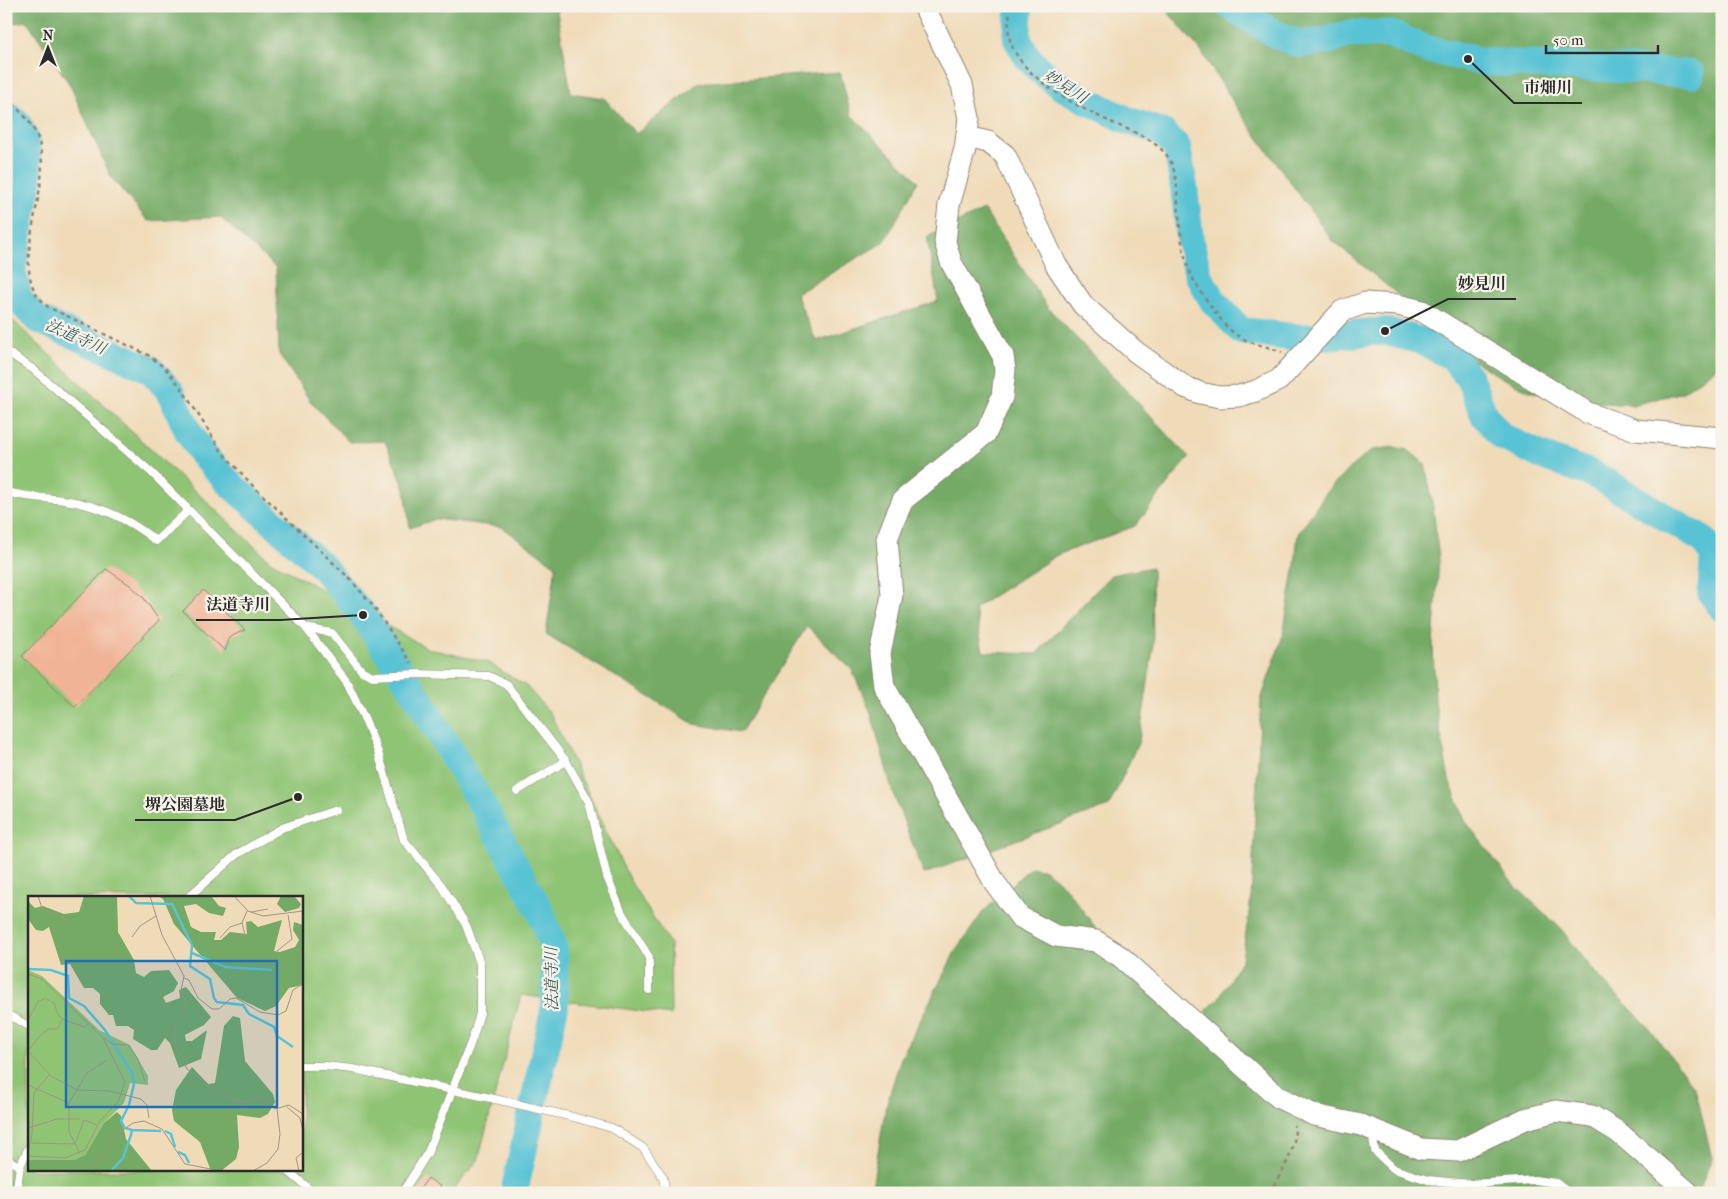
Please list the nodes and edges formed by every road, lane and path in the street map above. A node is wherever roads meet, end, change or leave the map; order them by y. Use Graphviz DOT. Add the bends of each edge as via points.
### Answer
graph roads {
  1 [pos="924,6"];
  2 [pos="1011,6"];
  3 [pos="6,99"];
  4 [pos="967,137"];
  5 [pos="6,351"];
  6 [pos="1304,354"];
  7 [pos="1722,438"];
  8 [pos="6,492"];
  9 [pos="189,510"];
  10 [pos="306,628"];
  11 [pos="417,674"];
  12 [pos="566,761"];
  13 [pos="517,791"];
  14 [pos="336,810"];
  15 [pos="189,896"];
  16 [pos="649,990"];
  17 [pos="6,1014"];
  18 [pos="28,1025"];
  19 [pos="302,1066"];
  20 [pos="452,1090"];
  21 [pos="1288,1102"];
  22 [pos="1372,1130"];
  23 [pos="28,1150"];
  24 [pos="6,1159"];
  25 [pos="20,1166"];
  26 [pos="289,1172"];
  27 [pos="16,1193"];
  28 [pos="314,1193"];
  29 [pos="402,1193"];
  30 [pos="666,1193"];
  31 [pos="1270,1193"];
  32 [pos="1569,1193"];
  33 [pos="1689,1193"];
  1 -- 4 [label="street" via="962,85 969,118"];
  2 -- 6 [label="path" via="1009,39 1037,79 1097,116 1156,144 1166,155 1174,168 1182,245 1188,268 1223,323 1246,341"];
  3 -- 11 [label="path" via="21,111 36,134 42,161 29,256 30,277 36,294 48,307 148,355 165,368 222,452 349,578 374,607"];
  4 -- 6 [label="street" via="988,142 1005,155 1056,266 1083,305 1136,352 1185,387 1214,396 1256,392 1279,380"];
  4 -- 21 [label="street" via="949,205 945,242 951,262 1003,356 1002,398 986,433 903,500 895,518 887,539 892,595 880,654 884,686 995,884 1020,916 1056,936 1096,941 1121,957 1278,1097"];
  5 -- 9 [label="lane" via="42,376"];
  6 -- 7 [label="street" via="1342,311 1365,303 1398,305 1422,311 1588,413 1636,430"];
  8 -- 9 [label="lane" via="91,506 130,521 156,541"];
  9 -- 10 [label="lane"];
  10 -- 11 [label="lane" via="332,634 362,670 373,676"];
  10 -- 20 [label="lane" via="347,682 378,752 404,840 442,886 466,924 480,963 480,1013"];
  11 -- 12 [label="lane" via="489,676 506,684"];
  12 -- 13 [label="lane"];
  12 -- 16 [label="lane" via="589,802 614,895 649,957"];
  14 -- 15 [label="lane" via="282,828 237,854"];
  17 -- 18 [label="lane"];
  19 -- 20 [label="lane" via="353,1068"];
  20 -- 29 [label="lane" via="428,1152"];
  20 -- 30 [label="lane" via="612,1128 643,1148 663,1177"];
  21 -- 22 [label="street" via="1314,1115"];
  21 -- 31 [label="path" via="1295,1132 1291,1154"];
  22 -- 32 [label="lane" via="1375,1151 1394,1169 1428,1180 1470,1184 1535,1180 1556,1183"];
  22 -- 33 [label="street" via="1421,1150 1458,1152 1525,1119 1556,1111 1592,1116 1618,1132"];
  23 -- 25 [label="lane"];
  24 -- 25 [label="lane"];
  25 -- 27 [label="lane"];
  26 -- 28 [label="lane"];
}
